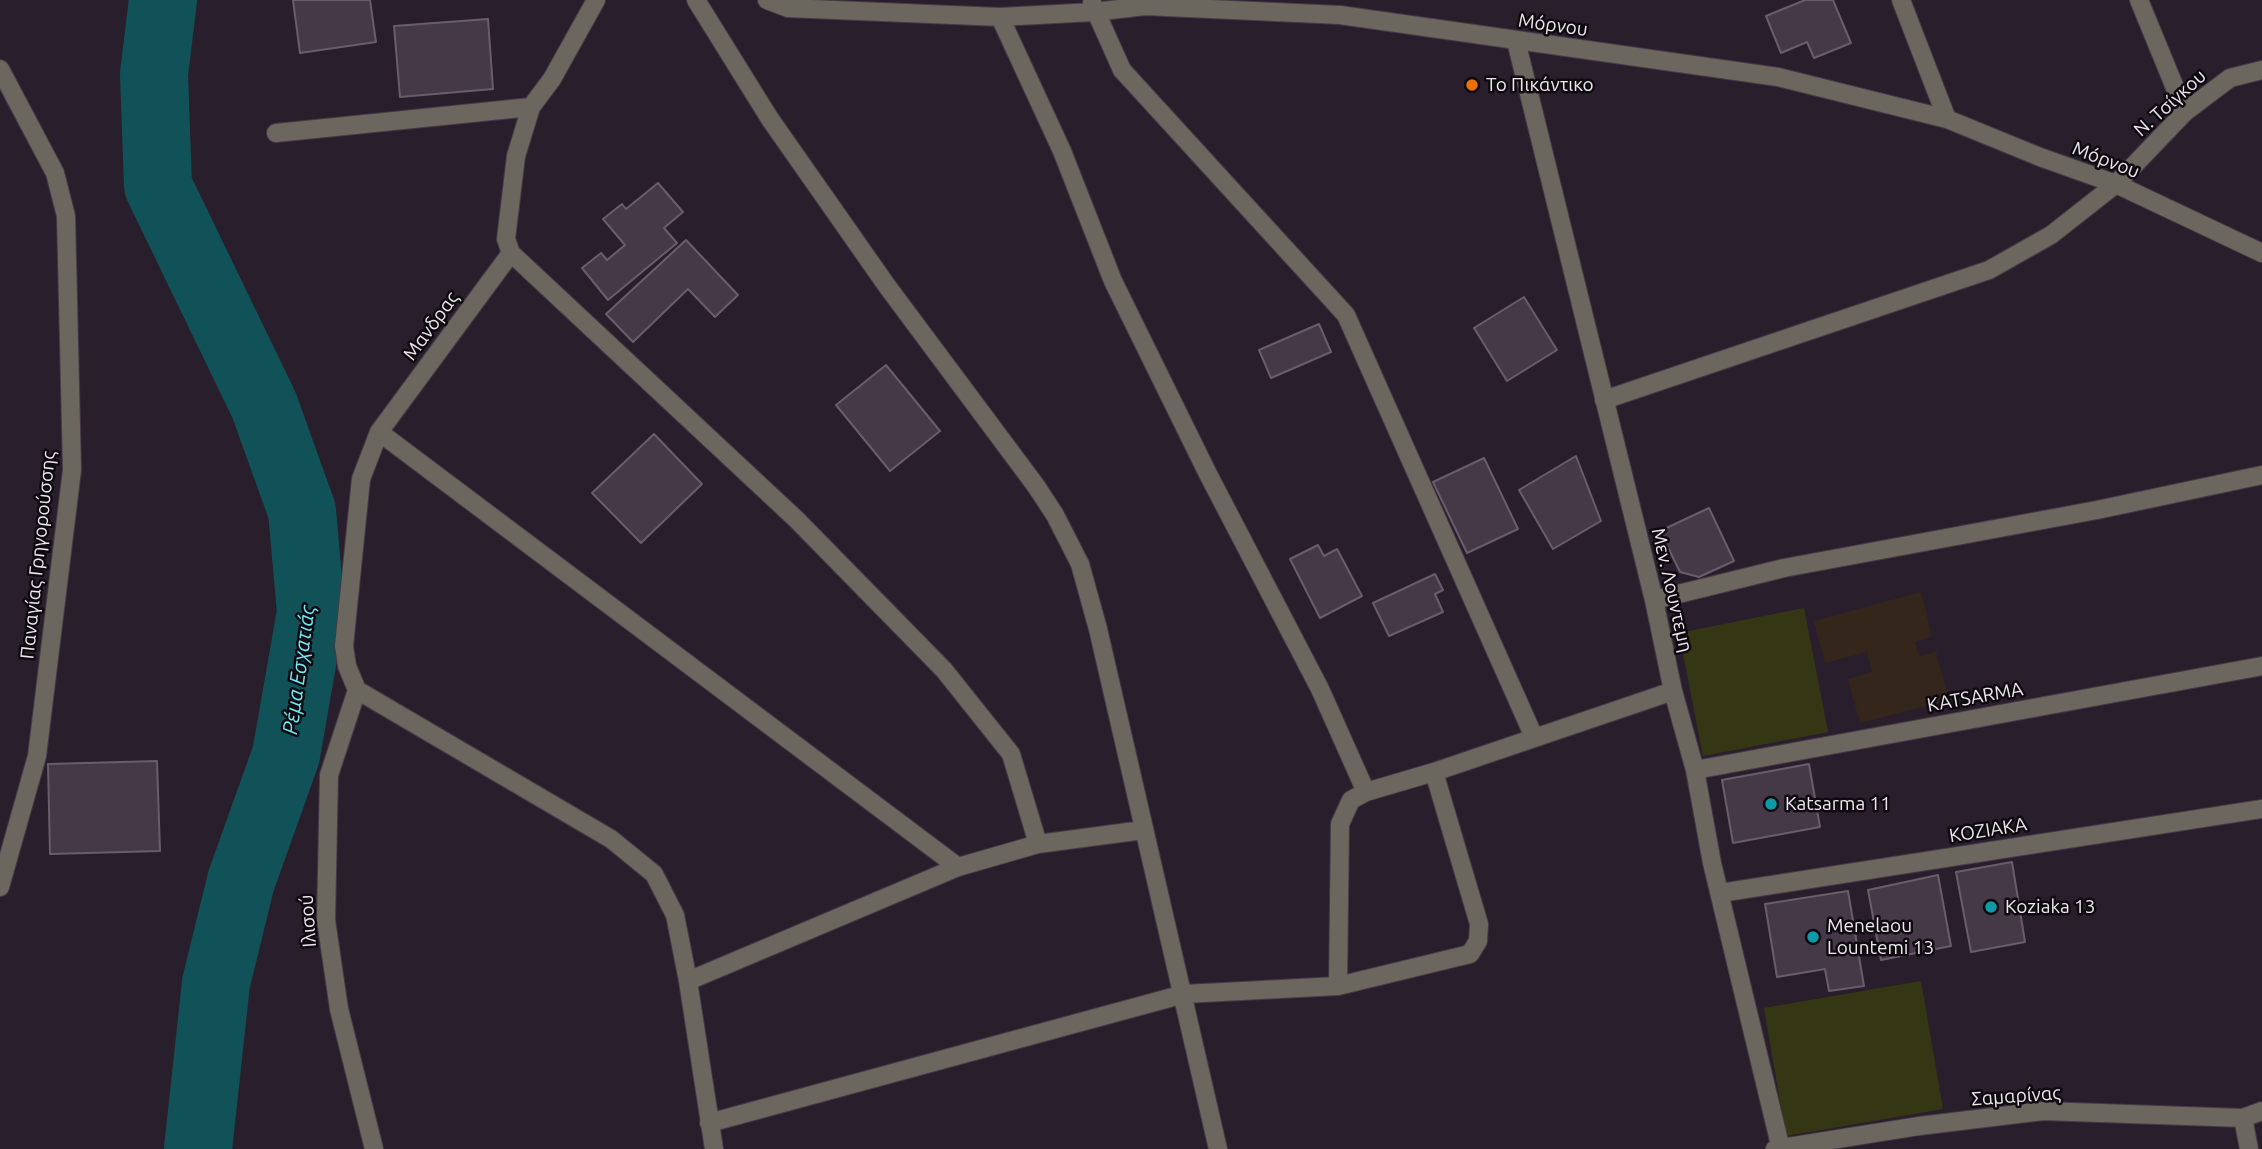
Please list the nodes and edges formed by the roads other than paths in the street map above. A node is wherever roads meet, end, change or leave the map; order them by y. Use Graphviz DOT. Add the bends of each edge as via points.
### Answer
graph roads {
  1 [pos="596,0"];
  2 [pos="696,0"];
  3 [pos="766,0"];
  4 [pos="1901,0"];
  5 [pos="2139,0"];
  6 [pos="1151,3"];
  7 [pos="787,4"];
  8 [pos="1093,6"];
  9 [pos="1000,17"];
  10 [pos="1516,41"];
  11 [pos="0,69"];
  12 [pos="2262,70"];
  13 [pos="531,107"];
  14 [pos="2185,112"];
  15 [pos="1947,119"];
  16 [pos="276,133"];
  17 [pos="2116,184"];
  18 [pos="510,253"];
  19 [pos="2262,253"];
  20 [pos="1604,400"];
  21 [pos="379,432"];
  22 [pos="2262,475"];
  23 [pos="1654,600"];
  24 [pos="2262,666"];
  25 [pos="357,690"];
  26 [pos="1673,691"];
  27 [pos="1534,737"];
  28 [pos="1695,770"];
  29 [pos="1434,772"];
  30 [pos="1366,792"];
  31 [pos="2262,809"];
  32 [pos="1143,830"];
  33 [pos="1038,844"];
  34 [pos="958,867"];
  35 [pos="0,887"];
  36 [pos="1720,893"];
  37 [pos="688,981"];
  38 [pos="1338,986"];
  39 [pos="1184,994"];
  40 [pos="2262,1111"];
  41 [pos="2243,1118"];
  42 [pos="709,1123"];
  43 [pos="1779,1148"];
  44 [pos="374,1149"];
  45 [pos="714,1149"];
  46 [pos="1219,1149"];
  47 [pos="2249,1149"];
  1 -- 13 [label="street"];
  2 -- 32 [label="street" via="770,119 1055,515 1088,590"];
  3 -- 7 [label="street, Μόρνου"];
  4 -- 15 [label="street"];
  5 -- 14 [label="street"];
  6 -- 8 [label="street, Μόρνου"];
  6 -- 10 [label="street, Μόρνου" via="1340,15"];
  7 -- 9 [label="street, Μόρνου"];
  8 -- 9 [label="street, Μόρνου"];
  8 -- 27 [label="street" via="1122,69 1346,315"];
  9 -- 30 [label="street" via="1062,151 1113,281 1320,689"];
  10 -- 15 [label="street, Μόρνου" via="1778,77"];
  10 -- 20 [label="street, Μεν. Λουντεμη"];
  11 -- 35 [label="street, Παναγίας Γρηγορούσσης" via="55,173 66,216 72,470 37,756"];
  12 -- 14 [label="street, Ν. Τσίγκου" via="2230,78"];
  13 -- 16 [label="street"];
  13 -- 18 [label="street" via="516,156 506,239"];
  14 -- 17 [label="street, Ν. Τσίγκου"];
  15 -- 17 [label="street, Μόρνου"];
  17 -- 19 [label="street, Μόρνου"];
  17 -- 20 [label="street, Ν. Τσίγκου" via="2051,235 1989,270"];
  18 -- 21 [label="street, Μανδρας"];
  18 -- 33 [label="street" via="797,520 944,670 1011,754"];
  20 -- 23 [label="street, Μεν. Λουντεμη"];
  21 -- 25 [label="street, Μανδρας" via="361,479 344,646"];
  21 -- 34 [label="street"];
  22 -- 23 [label="street" via="1784,568"];
  23 -- 26 [label="street, Μεν. Λουντεμη"];
  24 -- 28 [label="street, KATSARMA"];
  25 -- 37 [label="street" via="611,839 654,874 675,915"];
  25 -- 44 [label="street, Ιλισού" via="329,775 326,920 339,1009"];
  26 -- 27 [label="street"];
  26 -- 28 [label="street, Μεν. Λουντεμη"];
  27 -- 29 [label="street"];
  28 -- 36 [label="street, Μεν. Λουντεμη"];
  29 -- 30 [label="street"];
  29 -- 38 [label="street" via="1479,923 1478,941 1470,954"];
  30 -- 38 [label="street" via="1351,800 1340,824"];
  31 -- 36 [label="street, KOZIAKA"];
  32 -- 33 [label="street"];
  32 -- 39 [label="street"];
  33 -- 34 [label="street"];
  34 -- 37 [label="street"];
  36 -- 43 [label="street, Μεν. Λουντεμη"];
  37 -- 42 [label="street"];
  38 -- 39 [label="street"];
  39 -- 42 [label="street"];
  39 -- 46 [label="street"];
  40 -- 41 [label="street, Σαμαρίνας"];
  41 -- 43 [label="street, Σαμαρίνας" via="2043,1111"];
  41 -- 47 [label="street"];
  42 -- 45 [label="street"];
}
